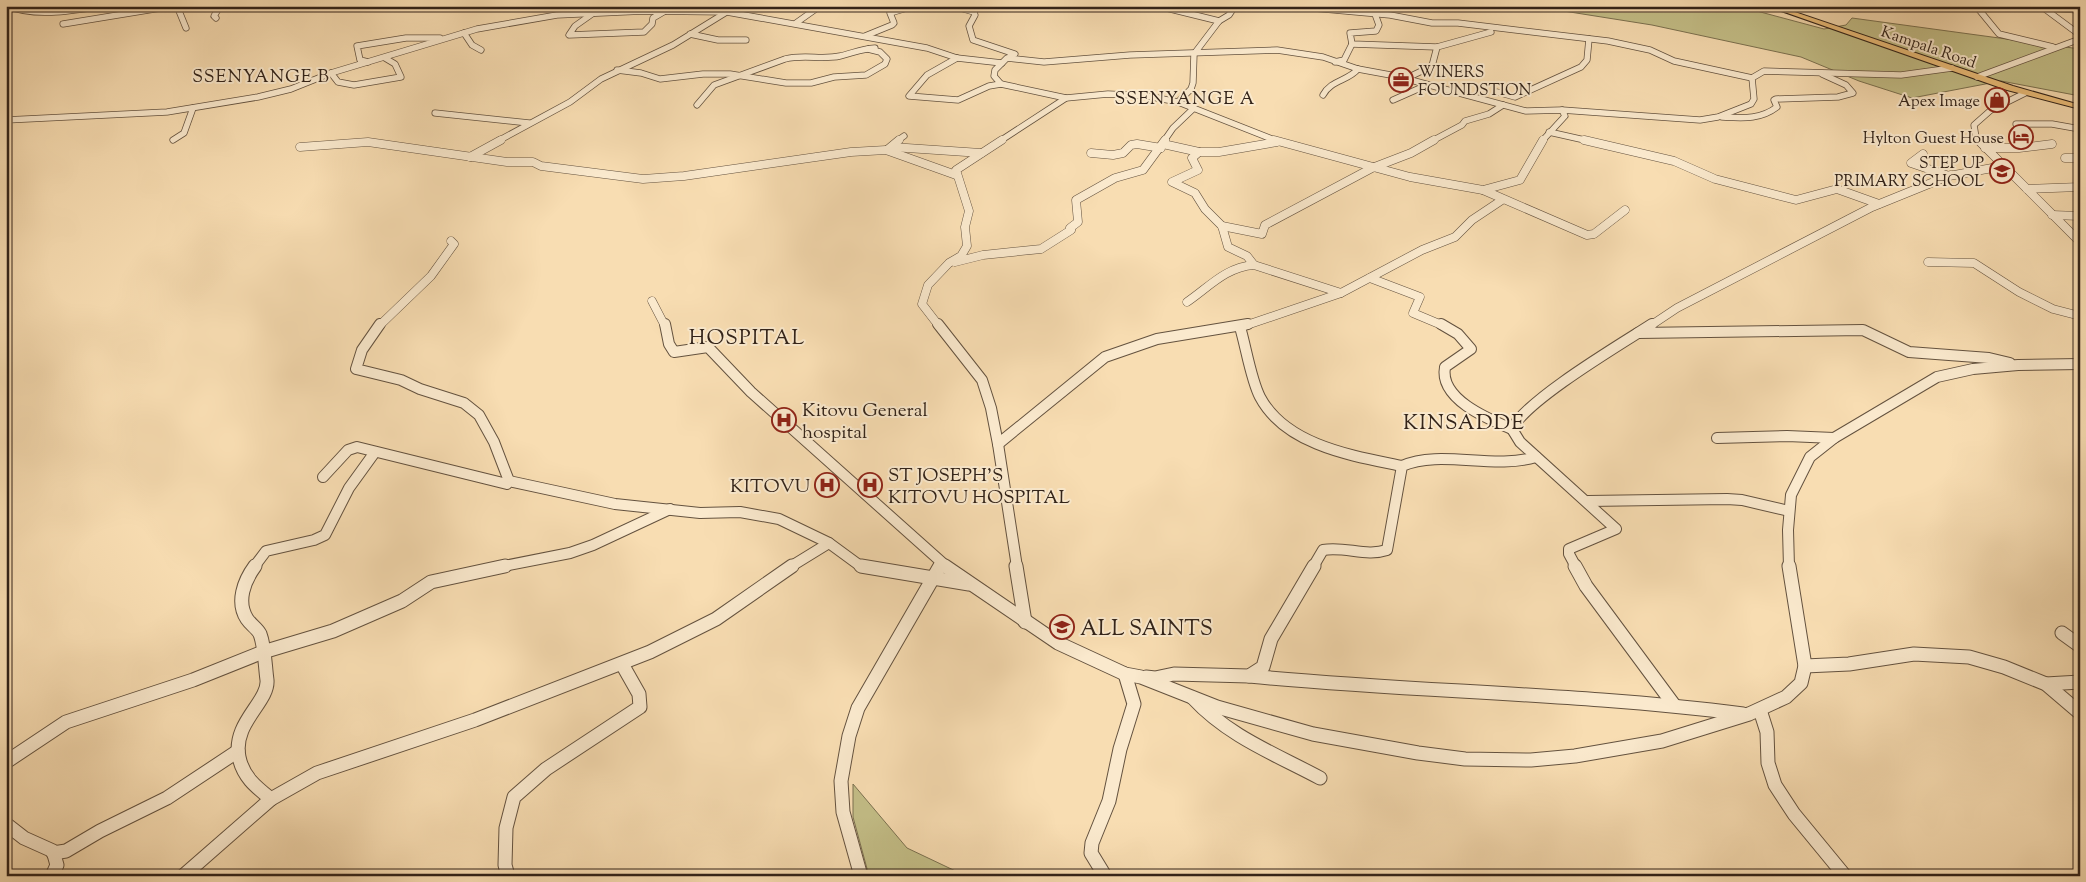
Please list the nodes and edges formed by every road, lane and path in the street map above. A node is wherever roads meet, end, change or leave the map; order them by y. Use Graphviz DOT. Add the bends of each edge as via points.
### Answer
graph roads {
  1 [pos="7,6"];
  2 [pos="104,6"];
  3 [pos="173,6"];
  4 [pos="177,6"];
  5 [pos="217,6"];
  6 [pos="739,6"];
  7 [pos="820,6"];
  8 [pos="914,6"];
  9 [pos="953,6"];
  10 [pos="1158,6"];
  11 [pos="1235,6"];
  12 [pos="1290,6"];
  13 [pos="1770,6"];
  14 [pos="1976,6"];
  15 [pos="2008,6"];
  16 [pos="2044,8"];
  17 [pos="617,9"];
  18 [pos="2080,10"];
  19 [pos="665,11"];
  20 [pos="726,12"];
  21 [pos="593,13"];
  22 [pos="1375,14"];
  23 [pos="128,15"];
  24 [pos="216,18"];
  25 [pos="126,21"];
  26 [pos="1219,21"];
  27 [pos="796,23"];
  28 [pos="63,24"];
  29 [pos="186,28"];
  30 [pos="1514,31"];
  31 [pos="464,33"];
  32 [pos="690,34"];
  33 [pos="865,36"];
  34 [pos="2080,37"];
  35 [pos="443,39"];
  36 [pos="1589,39"];
  37 [pos="746,40"];
  38 [pos="894,42"];
  39 [pos="1352,44"];
  40 [pos="1437,47"];
  41 [pos="2053,47"];
  42 [pos="442,48"];
  43 [pos="868,48"];
  44 [pos="481,50"];
  45 [pos="1194,54"];
  46 [pos="385,58"];
  47 [pos="957,58"];
  48 [pos="1005,60"];
  49 [pos="368,62"];
  50 [pos="1335,62"];
  51 [pos="1952,68"];
  52 [pos="1358,69"];
  53 [pos="617,70"];
  54 [pos="1816,72"];
  55 [pos="331,73"];
  56 [pos="740,74"];
  57 [pos="1977,77"];
  58 [pos="1752,78"];
  59 [pos="1405,79"];
  60 [pos="1001,84"];
  61 [pos="1427,84"];
  62 [pos="1497,92"];
  63 [pos="2025,93"];
  64 [pos="1323,95"];
  65 [pos="1066,98"];
  66 [pos="1393,100"];
  67 [pos="697,105"];
  68 [pos="1503,105"];
  69 [pos="1187,106"];
  70 [pos="2080,107"];
  71 [pos="193,108"];
  72 [pos="1562,110"];
  73 [pos="435,113"];
  74 [pos="1718,117"];
  75 [pos="6,120"];
  76 [pos="529,123"];
  77 [pos="2016,124"];
  78 [pos="2080,129"];
  79 [pos="1548,132"];
  80 [pos="904,136"];
  81 [pos="173,140"];
  82 [pos="1276,142"];
  83 [pos="2052,144"];
  84 [pos="1162,146"];
  85 [pos="300,147"];
  86 [pos="888,148"];
  87 [pos="1984,148"];
  88 [pos="1199,152"];
  89 [pos="981,153"];
  90 [pos="1091,153"];
  91 [pos="1924,154"];
  92 [pos="470,157"];
  93 [pos="2065,158"];
  94 [pos="2080,158"];
  95 [pos="2003,166"];
  96 [pos="1372,168"];
  97 [pos="956,175"];
  98 [pos="1951,176"];
  99 [pos="2080,187"];
  100 [pos="1483,190"];
  101 [pos="2026,190"];
  102 [pos="1502,200"];
  103 [pos="1879,204"];
  104 [pos="1625,210"];
  105 [pos="2052,215"];
  106 [pos="2080,216"];
  107 [pos="1222,226"];
  108 [pos="2077,236"];
  109 [pos="451,241"];
  110 [pos="2080,242"];
  111 [pos="1928,262"];
  112 [pos="949,263"];
  113 [pos="1254,265"];
  114 [pos="1370,278"];
  115 [pos="1341,293"];
  116 [pos="652,300"];
  117 [pos="1187,302"];
  118 [pos="2080,316"];
  119 [pos="1240,327"];
  120 [pos="1637,333"];
  121 [pos="2080,364"];
  122 [pos="2018,365"];
  123 [pos="1512,429"];
  124 [pos="1717,438"];
  125 [pos="1834,438"];
  126 [pos="998,444"];
  127 [pos="375,452"];
  128 [pos="1536,457"];
  129 [pos="1402,466"];
  130 [pos="323,477"];
  131 [pos="509,481"];
  132 [pos="1588,501"];
  133 [pos="670,509"];
  134 [pos="1790,511"];
  135 [pos="829,543"];
  136 [pos="941,562"];
  137 [pos="932,578"];
  138 [pos="972,584"];
  139 [pos="1025,622"];
  140 [pos="2062,633"];
  141 [pos="2080,647"];
  142 [pos="263,652"];
  143 [pos="622,664"];
  144 [pos="1805,666"];
  145 [pos="1125,674"];
  146 [pos="1249,676"];
  147 [pos="1141,677"];
  148 [pos="2080,682"];
  149 [pos="2046,684"];
  150 [pos="1192,697"];
  151 [pos="1674,704"];
  152 [pos="1754,712"];
  153 [pos="2080,713"];
  154 [pos="238,751"];
  155 [pos="6,762"];
  156 [pos="1320,778"];
  157 [pos="271,799"];
  158 [pos="6,824"];
  159 [pos="53,853"];
  160 [pos="52,876"];
  161 [pos="183,876"];
  162 [pos="508,876"];
  163 [pos="861,876"];
  164 [pos="1105,876"];
  165 [pos="1845,876"];
  1 -- 2 [label="street" via="15,10 36,11"];
  3 -- 23 [label="street"];
  4 -- 29 [label="street"];
  5 -- 24 [label="street"];
  6 -- 20 [label="street"];
  7 -- 27 [label="street"];
  8 -- 33 [label="street" via="890,14 893,24"];
  9 -- 48 [label="street" via="974,12 969,26 971,38 1015,54"];
  10 -- 26 [label="street"];
  11 -- 26 [label="street"];
  12 -- 22 [label="street"];
  13 -- 51 [label="main road, Kampala Road"];
  14 -- 41 [label="street" via="1999,34"];
  15 -- 16 [label="street"];
  16 -- 18 [label="street"];
  16 -- 34 [label="street"];
  17 -- 19 [label="street"];
  17 -- 21 [label="street"];
  19 -- 20 [label="street"];
  19 -- 21 [label="street" via="654,18 644,32 569,35 575,26"];
  20 -- 27 [label="street"];
  20 -- 32 [label="street"];
  21 -- 31 [label="street" via="515,21"];
  22 -- 30 [label="street"];
  22 -- 39 [label="street" via="1379,25 1376,31 1351,33"];
  23 -- 25 [label="street"];
  23 -- 28 [label="street"];
  26 -- 45 [label="street"];
  27 -- 33 [label="street"];
  30 -- 36 [label="street"];
  30 -- 40 [label="street" via="1476,33 1453,44"];
  31 -- 35 [label="street"];
  31 -- 44 [label="street" via="472,45"];
  32 -- 37 [label="street" via="718,40"];
  32 -- 53 [label="street" via="666,49"];
  33 -- 38 [label="street"];
  34 -- 41 [label="street"];
  35 -- 42 [label="street"];
  35 -- 46 [label="street"];
  35 -- 49 [label="street" via="414,37 357,46 360,60"];
  36 -- 58 [label="street" via="1644,48 1674,61"];
  36 -- 62 [label="street" via="1588,60 1583,66 1517,97"];
  38 -- 43 [label="street"];
  38 -- 47 [label="street"];
  39 -- 40 [label="street"];
  39 -- 50 [label="street" via="1344,60"];
  40 -- 59 [label="street" via="1432,66"];
  41 -- 57 [label="street"];
  43 -- 56 [label="street" via="844,56 794,56"];
  43 -- 56 [label="street" via="880,52 887,61 863,76 836,76 814,82 789,83"];
  45 -- 48 [label="street" via="1033,62"];
  45 -- 50 [label="street" via="1277,50"];
  45 -- 69 [label="street" via="1193,83"];
  46 -- 49 [label="street"];
  46 -- 55 [label="street" via="395,64 401,77 352,85 338,82"];
  47 -- 48 [label="street"];
  47 -- 60 [label="street" via="927,74 909,96 958,100"];
  48 -- 60 [label="street" via="995,70 994,76"];
  49 -- 55 [label="street"];
  50 -- 52 [label="street"];
  51 -- 54 [label="street" via="1901,75"];
  51 -- 57 [label="main road, Kampala Road"];
  52 -- 59 [label="street"];
  52 -- 64 [label="street" via="1355,74 1328,85"];
  53 -- 56 [label="street" via="660,79"];
  53 -- 76 [label="street" via="570,102"];
  54 -- 58 [label="street" via="1769,70"];
  54 -- 74 [label="street" via="1846,85 1853,93 1838,97 1776,99 1777,106 1764,116"];
  55 -- 71 [label="street" via="277,92"];
  56 -- 67 [label="street" via="714,85"];
  57 -- 63 [label="main road, Kampala Road"];
  58 -- 74 [label="street" via="1754,102"];
  59 -- 61 [label="street"];
  60 -- 65 [label="street"];
  61 -- 66 [label="street"];
  61 -- 68 [label="street"];
  63 -- 70 [label="main road, Kampala Road"];
  63 -- 87 [label="street" via="1991,110 1974,125 1976,138"];
  65 -- 69 [label="street" via="1117,94"];
  65 -- 89 [label="street"];
  68 -- 72 [label="street" via="1536,112"];
  68 -- 96 [label="street" via="1489,114 1465,120 1462,125 1410,153"];
  69 -- 82 [label="street"];
  69 -- 84 [label="street"];
  71 -- 75 [label="street" via="95,117"];
  71 -- 81 [label="street" via="184,133"];
  72 -- 74 [label="street" via="1700,120"];
  72 -- 79 [label="street" via="1565,116"];
  73 -- 76 [label="street"];
  76 -- 92 [label="street"];
  77 -- 78 [label="street" via="2052,124"];
  79 -- 100 [label="street" via="1520,180"];
  79 -- 103 [label="street" via="1674,161 1714,179 1796,200 1837,190"];
  80 -- 86 [label="street"];
  82 -- 88 [label="street" via="1219,152"];
  82 -- 96 [label="street"];
  83 -- 87 [label="street"];
  84 -- 88 [label="street"];
  84 -- 90 [label="street" via="1137,144 1114,155"];
  84 -- 112 [label="street" via="1140,172 1122,175 1079,198 1075,203 1078,222 1049,245 1041,249 983,255"];
  85 -- 92 [label="street" via="368,142"];
  86 -- 89 [label="street"];
  86 -- 92 [label="street" via="684,176 636,179 541,166 533,162"];
  86 -- 97 [label="street"];
  87 -- 95 [label="street"];
  88 -- 107 [label="street" via="1192,158 1198,170 1172,182 1195,193"];
  89 -- 97 [label="street" via="956,170"];
  91 -- 98 [label="street" via="1911,163"];
  93 -- 94 [label="street"];
  95 -- 98 [label="street"];
  95 -- 101 [label="street"];
  96 -- 100 [label="street"];
  96 -- 107 [label="street" via="1265,225 1262,234"];
  97 -- 112 [label="street" via="969,211 965,227 967,246 961,256"];
  98 -- 103 [label="street"];
  99 -- 101 [label="street"];
  100 -- 102 [label="street"];
  101 -- 105 [label="street"];
  102 -- 104 [label="street" via="1587,235 1594,234"];
  102 -- 114 [label="street" via="1472,220 1456,237 1422,250"];
  103 -- 120 [label="street" via="1677,308"];
  105 -- 106 [label="street"];
  105 -- 108 [label="street"];
  107 -- 113 [label="street" via="1228,247 1247,256"];
  108 -- 110 [label="street"];
  109 -- 131 [label="street" via="454,244 450,252 437,269 384,319 358,355 356,369 401,380 464,403 479,415"];
  111 -- 118 [label="street" via="1974,263 2053,309"];
  112 -- 126 [label="street" via="928,285 922,304 982,380"];
  113 -- 115 [label="street"];
  113 -- 117 [label="street" via="1245,265 1216,280"];
  114 -- 115 [label="street"];
  114 -- 123 [label="street" via="1420,297 1413,313 1458,333 1471,349 1447,364 1444,374 1449,390 1486,417"];
  115 -- 119 [label="street"];
  116 -- 136 [label="street" via="664,320 674,352 711,349 750,392"];
  119 -- 126 [label="street" via="1157,339 1114,352"];
  119 -- 129 [label="street" via="1260,397 1284,423 1328,448"];
  120 -- 122 [label="street" via="1863,330 1908,352 1989,358"];
  120 -- 123 [label="street" via="1538,402"];
  121 -- 122 [label="street"];
  122 -- 125 [label="street" via="1937,377"];
  123 -- 128 [label="street"];
  124 -- 125 [label="street"];
  125 -- 134 [label="street" via="1810,457 1791,495"];
  126 -- 139 [label="street"];
  127 -- 130 [label="street" via="357,448 348,450"];
  127 -- 131 [label="street" via="507,484"];
  127 -- 142 [label="street" via="349,488 325,535 266,551 243,582 241,594 245,616 260,633"];
  128 -- 129 [label="street" via="1522,462 1414,462"];
  128 -- 132 [label="street"];
  129 -- 146 [label="street" via="1386,550 1375,553 1335,547 1323,550 1271,639 1263,666"];
  131 -- 133 [label="street" via="615,504"];
  132 -- 134 [label="street" via="1727,499"];
  132 -- 151 [label="street" via="1616,529 1572,547 1569,554 1586,586"];
  133 -- 135 [label="street" via="700,513 740,512 780,519"];
  133 -- 142 [label="street" via="570,553 431,582 402,601 333,631"];
  134 -- 144 [label="street" via="1789,572"];
  135 -- 137 [label="street" via="859,565"];
  135 -- 143 [label="street" via="716,619"];
  136 -- 137 [label="street"];
  136 -- 138 [label="street"];
  137 -- 138 [label="street"];
  137 -- 163 [label="street" via="858,708 849,736 841,781 843,812"];
  138 -- 139 [label="street"];
  139 -- 145 [label="street" via="1058,643"];
  140 -- 141 [label="street"];
  142 -- 154 [label="street" via="263,673 267,681 258,705 242,728"];
  142 -- 155 [label="street" via="193,680 66,722"];
  143 -- 157 [label="street" via="475,720 316,773"];
  143 -- 162 [label="street" via="639,694 640,707 546,769 514,797 506,828 505,865"];
  144 -- 149 [label="street" via="1849,664 1914,654 1969,657"];
  144 -- 152 [label="street" via="1801,683 1786,697"];
  145 -- 147 [label="street"];
  145 -- 164 [label="street" via="1134,704 1120,749 1110,801 1091,853"];
  146 -- 147 [label="street" via="1174,674"];
  146 -- 151 [label="street" via="1354,686"];
  147 -- 150 [label="street"];
  148 -- 149 [label="street"];
  149 -- 153 [label="street"];
  150 -- 152 [label="street" via="1313,734 1465,759 1532,760 1585,755 1662,741"];
  150 -- 156 [label="street" via="1222,725"];
  151 -- 152 [label="street" via="1696,709"];
  152 -- 165 [label="street" via="1767,732 1768,763 1775,785 1794,814"];
  154 -- 157 [label="street" via="240,764 252,784"];
  154 -- 159 [label="street" via="167,798 66,851"];
  157 -- 161 [label="street"];
  158 -- 159 [label="street"];
  159 -- 160 [label="street" via="57,865"];
}
